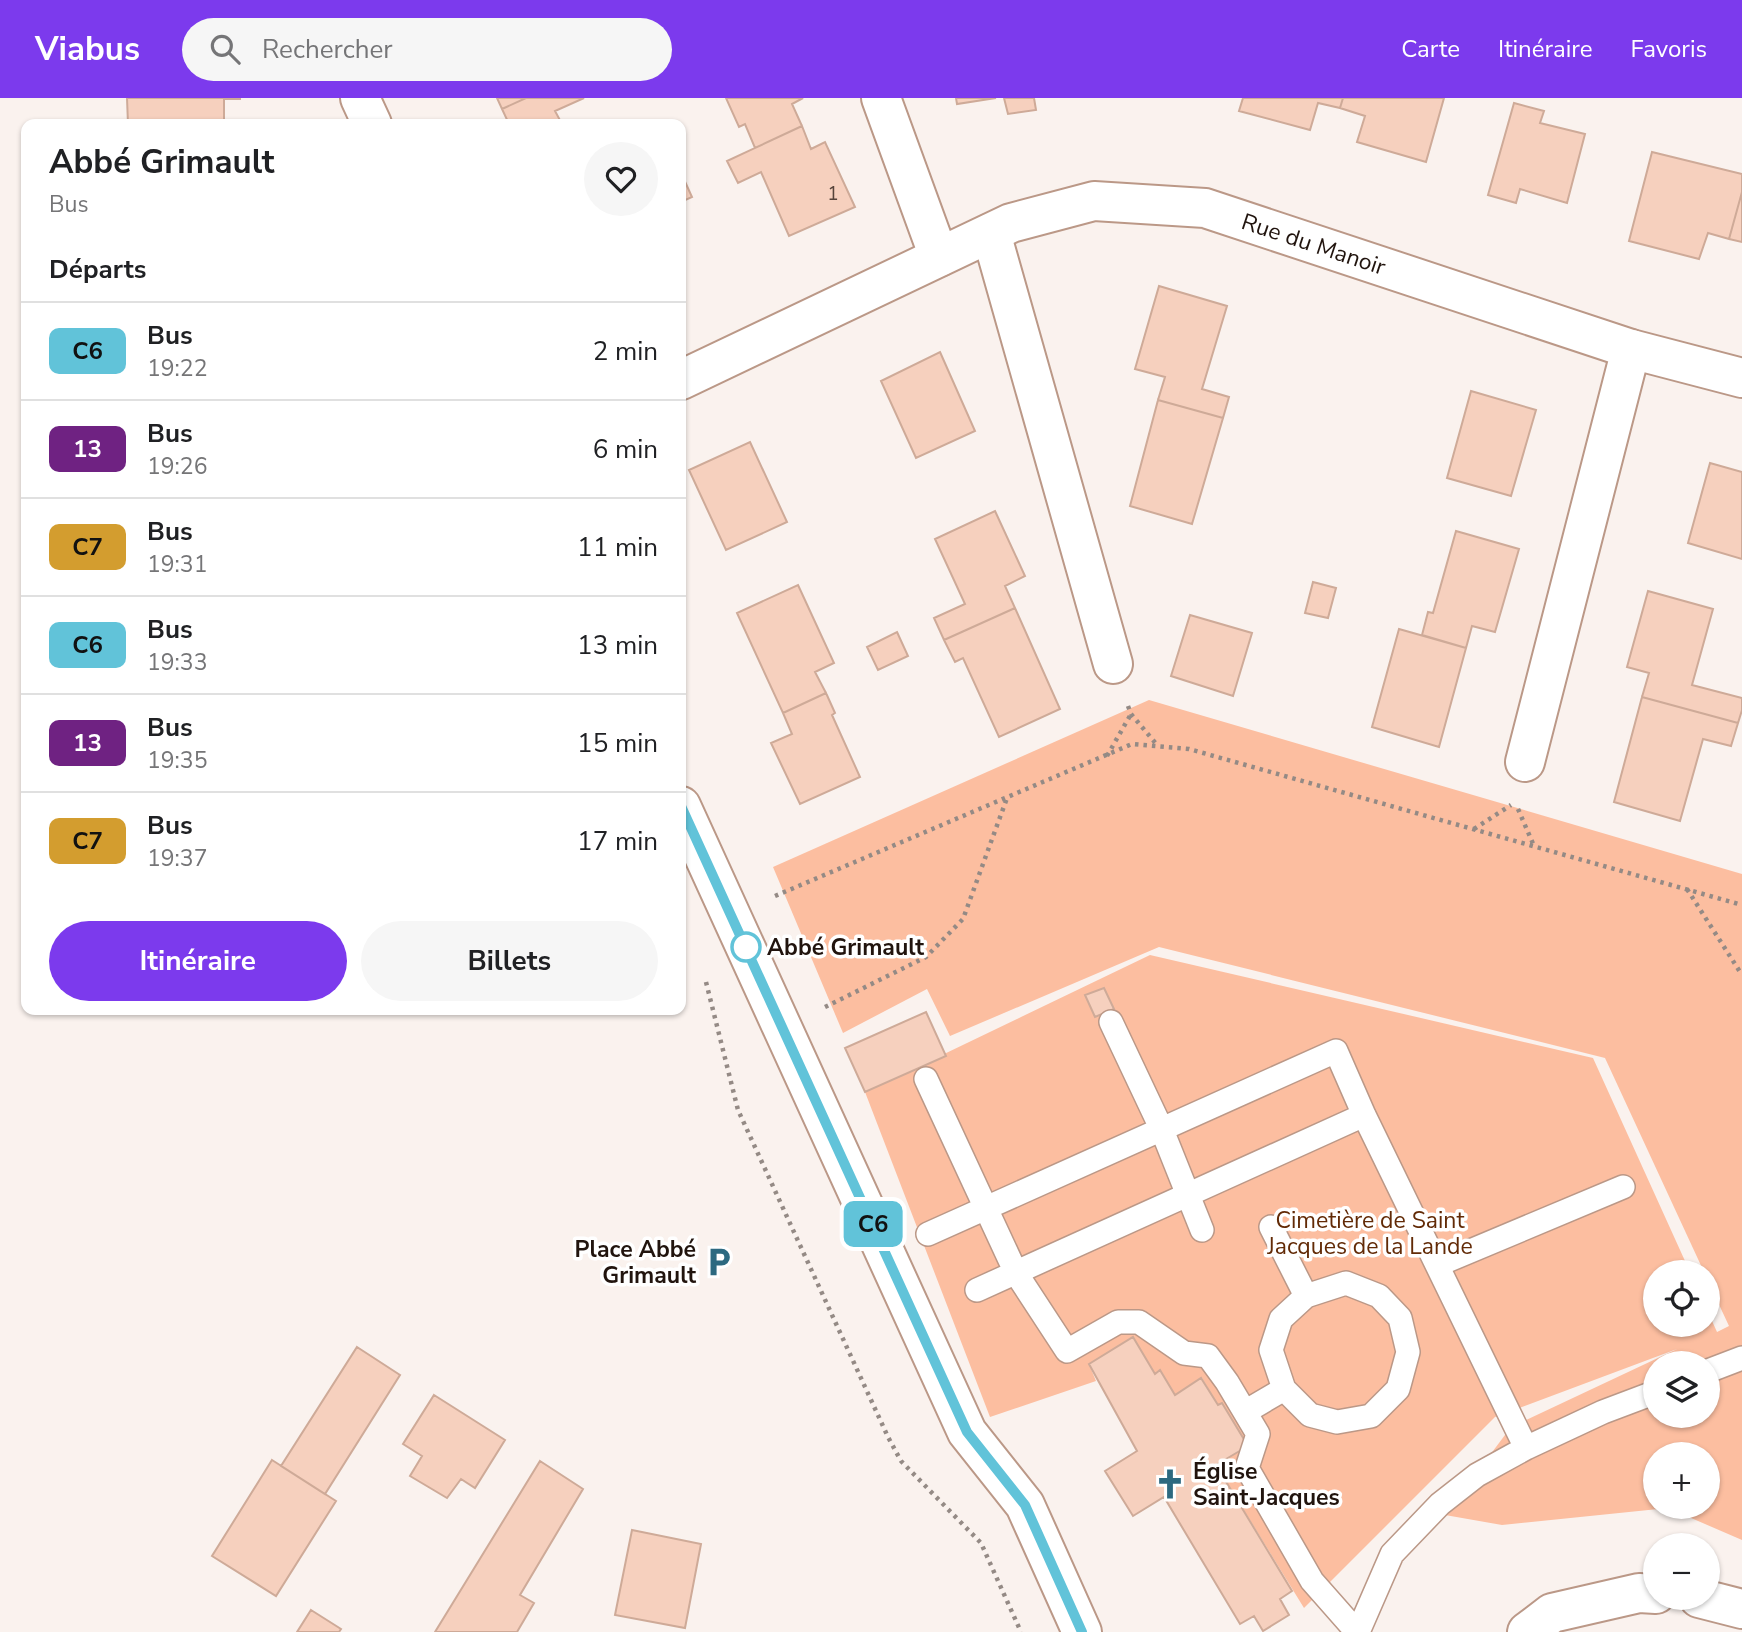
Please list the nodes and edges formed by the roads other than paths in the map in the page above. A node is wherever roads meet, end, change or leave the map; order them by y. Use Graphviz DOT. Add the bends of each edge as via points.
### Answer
graph roads {
  1 [pos="360,98"];
  2 [pos="881,98"];
  3 [pos="370,119"];
  4 [pos="991,233"];
  5 [pos="939,257"];
  6 [pos="1631,349"];
  7 [pos="686,378"];
  8 [pos="1742,378"];
  9 [pos="1113,664"];
  10 [pos="1525,762"];
  11 [pos="686,817"];
  12 [pos="1111,1022"];
  13 [pos="926,1079"];
  14 [pos="1364,1115"];
  15 [pos="1162,1130"];
  16 [pos="1623,1187"];
  17 [pos="1187,1194"];
  18 [pos="987,1209"];
  19 [pos="1272,1227"];
  20 [pos="1202,1230"];
  21 [pos="928,1234"];
  22 [pos="1437,1265"];
  23 [pos="1016,1273"];
  24 [pos="977,1290"];
  25 [pos="1306,1296"];
  26 [pos="1742,1358"];
  27 [pos="1720,1366"];
  28 [pos="1284,1389"];
  29 [pos="1643,1397"];
  30 [pos="1245,1412"];
  31 [pos="1526,1448"];
  32 [pos="1643,1592"];
  33 [pos="1720,1603"];
  34 [pos="1742,1609"];
  35 [pos="1082,1632"];
  36 [pos="1357,1632"];
  37 [pos="1527,1632"];
  1 -- 3 [label="street"];
  2 -- 5 [label="street"];
  4 -- 5 [label="street, Rue du Manoir"];
  4 -- 6 [label="street, Rue du Manoir" via="1011,223 1094,201 1205,208"];
  4 -- 9 [label="street"];
  5 -- 7 [label="street, Rue du Manoir"];
  6 -- 8 [label="street, Rue du Manoir"];
  6 -- 10 [label="street"];
  11 -- 35 [label="street" via="967,1432 1025,1505"];
  12 -- 15 [label="lane"];
  13 -- 18 [label="lane"];
  14 -- 15 [label="lane" via="1336,1051"];
  14 -- 17 [label="lane"];
  14 -- 22 [label="lane"];
  15 -- 17 [label="lane"];
  15 -- 18 [label="lane"];
  16 -- 22 [label="lane"];
  17 -- 20 [label="lane"];
  17 -- 23 [label="lane"];
  18 -- 21 [label="lane"];
  18 -- 23 [label="lane"];
  19 -- 25 [label="lane"];
  22 -- 31 [label="lane"];
  23 -- 24 [label="lane"];
  23 -- 30 [label="lane" via="1067,1350 1118,1322 1139,1322 1184,1353 1208,1356"];
  25 -- 28 [label="lane" via="1281,1319 1270,1350"];
  25 -- 28 [label="lane" via="1346,1283 1379,1296 1400,1318 1409,1352 1398,1389 1371,1416 1337,1422 1310,1415"];
  26 -- 27 [label="lane"];
  28 -- 30 [label="lane"];
  29 -- 31 [label="lane"];
  30 -- 36 [label="lane" via="1258,1434 1247,1468 1312,1581"];
  31 -- 36 [label="lane" via="1477,1475 1440,1504 1392,1554"];
  32 -- 37 [label="street" via="1552,1614"];
  33 -- 34 [label="street"];
}
